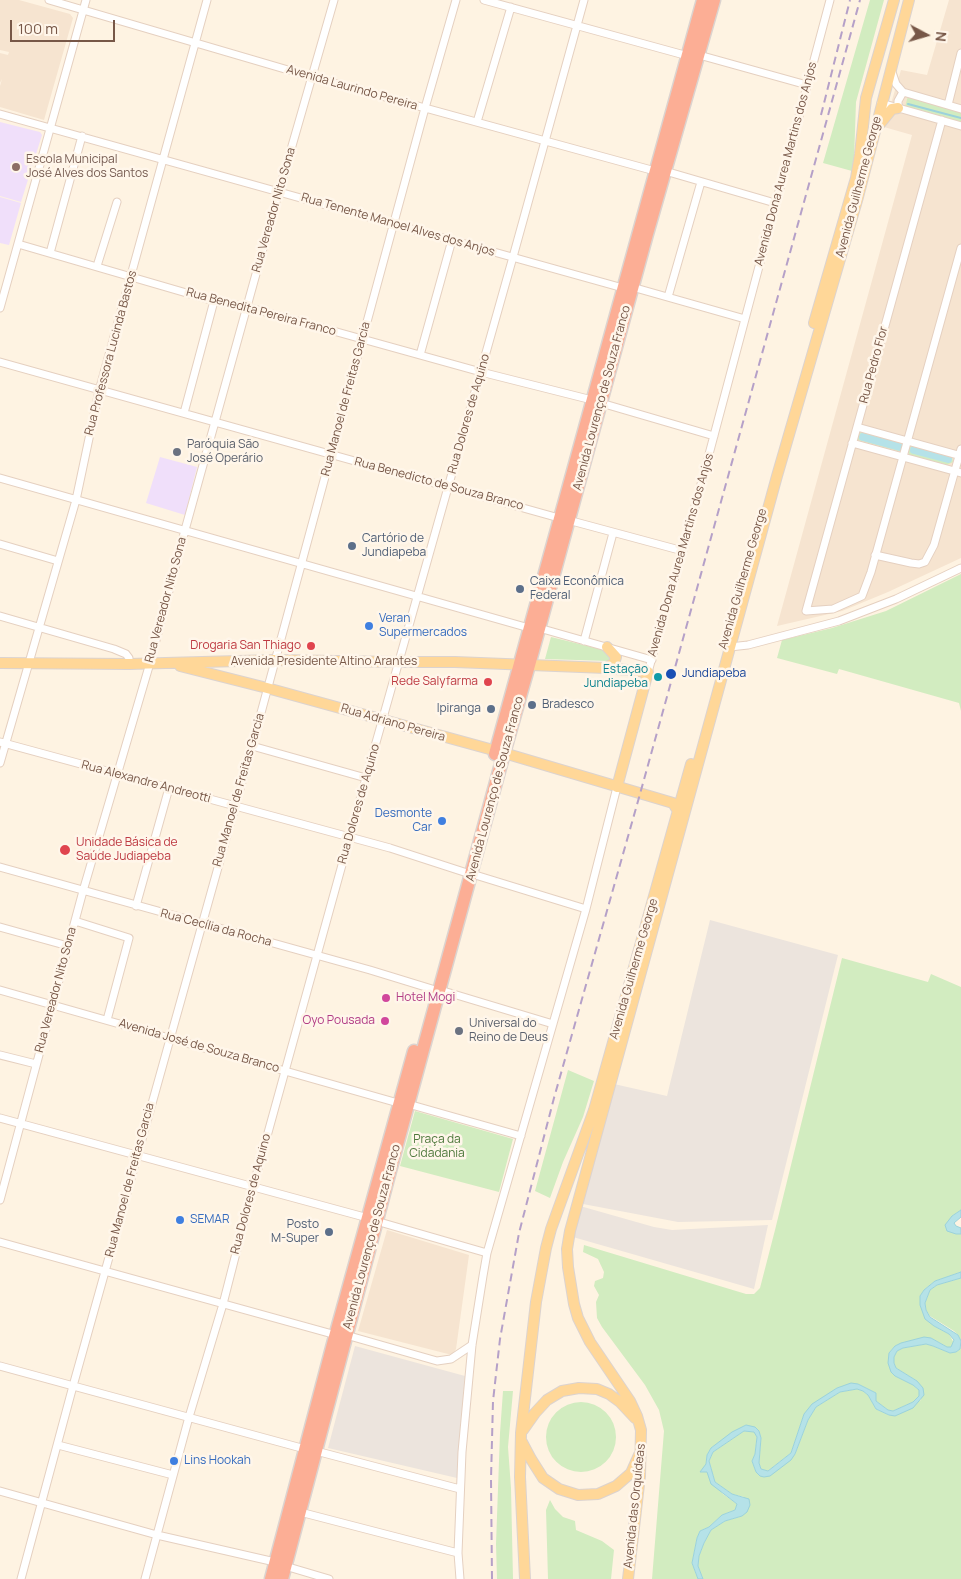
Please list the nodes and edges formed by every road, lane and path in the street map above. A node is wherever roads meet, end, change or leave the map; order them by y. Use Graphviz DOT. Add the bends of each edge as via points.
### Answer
graph roads {
  1 [pos="49,0"];
  2 [pos="86,0"];
  3 [pos="207,0"];
  4 [pos="334,0"];
  5 [pos="456,0"];
  6 [pos="484,0"];
  7 [pos="584,0"];
  8 [pos="703,0"];
  9 [pos="714,0"];
  10 [pos="830,0"];
  11 [pos="894,0"];
  12 [pos="910,0"];
  13 [pos="511,7"];
  14 [pos="84,10"];
  15 [pos="577,26"];
  16 [pos="195,42"];
  17 [pos="961,53"];
  18 [pos="693,56"];
  19 [pos="876,65"];
  20 [pos="891,68"];
  21 [pos="312,77"];
  22 [pos="807,86"];
  23 [pos="904,92"];
  24 [pos="882,103"];
  25 [pos="948,105"];
  26 [pos="425,108"];
  27 [pos="898,108"];
  28 [pos="961,109"];
  29 [pos="0,114"];
  30 [pos="942,120"];
  31 [pos="477,122"];
  32 [pos="961,126"];
  33 [pos="51,127"];
  34 [pos="875,132"];
  35 [pos="82,136"];
  36 [pos="544,141"];
  37 [pos="162,159"];
  38 [pos="660,171"];
  39 [pos="701,182"];
  40 [pos="278,191"];
  41 [pos="118,202"];
  42 [pos="775,203"];
  43 [pos="394,224"];
  44 [pos="452,240"];
  45 [pos="18,244"];
  46 [pos="961,248"];
  47 [pos="50,253"];
  48 [pos="513,257"];
  49 [pos="97,266"];
  50 [pos="132,276"];
  51 [pos="628,288"];
  52 [pos="668,297"];
  53 [pos="214,301"];
  54 [pos="247,307"];
  55 [pos="0,308"];
  56 [pos="745,319"];
  57 [pos="362,339"];
  58 [pos="420,355"];
  59 [pos="0,362"];
  60 [pos="481,372"];
  61 [pos="98,391"];
  62 [pos="596,401"];
  63 [pos="184,413"];
  64 [pos="215,421"];
  65 [pos="856,427"];
  66 [pos="714,436"];
  67 [pos="907,441"];
  68 [pos="852,443"];
  69 [pos="960,453"];
  70 [pos="331,455"];
  71 [pos="903,457"];
  72 [pos="958,472"];
  73 [pos="0,478"];
  74 [pos="448,486"];
  75 [pos="76,500"];
  76 [pos="564,519"];
  77 [pos="185,530"];
  78 [pos="614,533"];
  79 [pos="0,544"];
  80 [pos="683,551"];
  81 [pos="875,555"];
  82 [pos="58,561"];
  83 [pos="300,563"];
  84 [pos="961,568"];
  85 [pos="417,596"];
  86 [pos="0,616"];
  87 [pos="39,626"];
  88 [pos="534,628"];
  89 [pos="584,641"];
  90 [pos="727,646"];
  91 [pos="607,647"];
  92 [pos="274,660"];
  93 [pos="652,660"];
  94 [pos="0,662"];
  95 [pos="398,662"];
  96 [pos="28,663"];
  97 [pos="166,663"];
  98 [pos="129,664"];
  99 [pos="150,664"];
  100 [pos="524,664"];
  101 [pos="606,668"];
  102 [pos="648,672"];
  103 [pos="267,688"];
  104 [pos="383,720"];
  105 [pos="3,743"];
  106 [pos="252,746"];
  107 [pos="500,752"];
  108 [pos="0,763"];
  109 [pos="116,774"];
  110 [pos="366,778"];
  111 [pos="617,787"];
  112 [pos="169,788"];
  113 [pos="678,804"];
  114 [pos="234,806"];
  115 [pos="350,838"];
  116 [pos="0,867"];
  117 [pos="468,873"];
  118 [pos="83,891"];
  119 [pos="136,906"];
  120 [pos="586,909"];
  121 [pos="75,921"];
  122 [pos="201,924"];
  123 [pos="0,927"];
  124 [pos="68,946"];
  125 [pos="317,955"];
  126 [pos="0,990"];
  127 [pos="436,990"];
  128 [pos="52,1004"];
  129 [pos="106,1020"];
  130 [pos="553,1024"];
  131 [pos="169,1038"];
  132 [pos="0,1055"];
  133 [pos="36,1064"];
  134 [pos="285,1070"];
  135 [pos="403,1104"];
  136 [pos="0,1118"];
  137 [pos="20,1124"];
  138 [pos="521,1136"];
  139 [pos="137,1156"];
  140 [pos="253,1187"];
  141 [pos="0,1200"];
  142 [pos="372,1220"];
  143 [pos="0,1242"];
  144 [pos="568,1242"];
  145 [pos="487,1253"];
  146 [pos="105,1271"];
  147 [pos="223,1304"];
  148 [pos="341,1335"];
  149 [pos="472,1345"];
  150 [pos="0,1366"];
  151 [pos="73,1386"];
  152 [pos="189,1417"];
  153 [pos="640,1425"];
  154 [pos="521,1436"];
  155 [pos="642,1440"];
  156 [pos="58,1445"];
  157 [pos="311,1450"];
  158 [pos="173,1475"];
  159 [pos="460,1489"];
  160 [pos="0,1491"];
  161 [pos="42,1504"];
  162 [pos="300,1512"];
  163 [pos="157,1536"];
  164 [pos="458,1553"];
  165 [pos="280,1564"];
  166 [pos="22,1579"];
  167 [pos="145,1579"];
  168 [pos="272,1579"];
  169 [pos="282,1579"];
  170 [pos="329,1579"];
  171 [pos="460,1579"];
  172 [pos="525,1579"];
  173 [pos="628,1579"];
  1 -- 14 [label="street, Avenida Laurindo Pereira"];
  2 -- 14 [label="street"];
  3 -- 16 [label="street, Rua Professora Lucinda Bastos"];
  4 -- 21 [label="street, Rua Vereador Nito Sona"];
  5 -- 26 [label="street, Rua Manoel de Freitas Garcia"];
  6 -- 13 [label="street"];
  7 -- 15 [label="street, Rua Dolores de Aquino"];
  8 -- 18 [label="highway, Avenida Lourenço de Souza Franco"];
  9 -- 18 [label="highway, Avenida Lourenço de Souza Franco"];
  10 -- 22 [label="street, Avenida Dona Aurea Martins dos Anjos"];
  11 -- 19 [label="main road, Avenida Guilherme George"];
  12 -- 20 [label="main road, Avenida Guilherme George"];
  13 -- 15 [label="street"];
  13 -- 31 [label="street"];
  14 -- 16 [label="street, Avenida Laurindo Pereira"];
  14 -- 33 [label="street"];
  15 -- 18 [label="street"];
  15 -- 36 [label="street, Rua Dolores de Aquino"];
  16 -- 21 [label="street, Avenida Laurindo Pereira"];
  16 -- 37 [label="street, Rua Professora Lucinda Bastos"];
  17 -- 25 [label="street"];
  18 -- 22 [label="street"];
  18 -- 38 [label="highway, Avenida Lourenço de Souza Franco"];
  19 -- 24 [label="main road" via="871,96 873,101"];
  19 -- 90 [label="main road, Avenida Guilherme George" via="866,98 856,178"];
  20 -- 23 [label="street" via="896,84"];
  20 -- 24 [label="main road, Avenida Guilherme George"];
  21 -- 26 [label="street, Avenida Laurindo Pereira"];
  21 -- 40 [label="street, Rua Vereador Nito Sona"];
  22 -- 42 [label="street, Avenida Dona Aurea Martins dos Anjos"];
  23 -- 25 [label="street"];
  23 -- 27 [label="street"];
  24 -- 27 [label="street"];
  24 -- 34 [label="main road, Avenida Guilherme George"];
  25 -- 28 [label="street"];
  26 -- 31 [label="street, Avenida Laurindo Pereira"];
  26 -- 43 [label="street, Rua Manoel de Freitas Garcia"];
  27 -- 30 [label="street"];
  27 -- 34 [label="main road" via="888,112"];
  29 -- 33 [label="street, Rua Tenente Manoel Alves dos Anjos"];
  30 -- 32 [label="street"];
  30 -- 65 [label="street, Rua Pedro Flor"];
  31 -- 36 [label="street, Avenida Laurindo Pereira"];
  33 -- 35 [label="street, Rua Tenente Manoel Alves dos Anjos"];
  33 -- 45 [label="street"];
  34 -- 90 [label="main road, Avenida Guilherme George"];
  35 -- 37 [label="street, Rua Tenente Manoel Alves dos Anjos"];
  35 -- 47 [label="street"];
  36 -- 38 [label="street, Avenida Laurindo Pereira"];
  36 -- 48 [label="street, Rua Dolores de Aquino"];
  37 -- 40 [label="street, Rua Tenente Manoel Alves dos Anjos"];
  37 -- 50 [label="street, Rua Professora Lucinda Bastos"];
  38 -- 39 [label="street, Avenida Laurindo Pereira"];
  38 -- 51 [label="highway, Avenida Lourenço de Souza Franco"];
  39 -- 42 [label="street, Avenida Laurindo Pereira"];
  39 -- 52 [label="street"];
  40 -- 43 [label="street, Rua Tenente Manoel Alves dos Anjos"];
  40 -- 54 [label="street, Rua Vereador Nito Sona"];
  41 -- 49 [label="street"];
  42 -- 56 [label="street, Avenida Dona Aurea Martins dos Anjos"];
  43 -- 44 [label="street, Rua Tenente Manoel Alves dos Anjos"];
  43 -- 57 [label="street, Rua Manoel de Freitas Garcia"];
  44 -- 48 [label="street, Rua Tenente Manoel Alves dos Anjos"];
  44 -- 58 [label="street"];
  45 -- 47 [label="street, Rua Benedita Pereira Franco"];
  45 -- 55 [label="street"];
  46 -- 67 [label="street"];
  47 -- 49 [label="street, Rua Benedita Pereira Franco"];
  48 -- 51 [label="street, Rua Tenente Manoel Alves dos Anjos"];
  48 -- 60 [label="street, Rua Dolores de Aquino"];
  49 -- 50 [label="street, Rua Benedita Pereira Franco"];
  50 -- 53 [label="street, Rua Benedita Pereira Franco"];
  50 -- 61 [label="street, Rua Professora Lucinda Bastos"];
  51 -- 52 [label="street, Rua Tenente Manoel Alves dos Anjos"];
  51 -- 62 [label="highway, Avenida Lourenço de Souza Franco"];
  52 -- 56 [label="street, Rua Tenente Manoel Alves dos Anjos"];
  53 -- 54 [label="street, Rua Benedita Pereira Franco"];
  53 -- 63 [label="street"];
  54 -- 57 [label="street, Rua Benedita Pereira Franco"];
  54 -- 64 [label="street, Rua Vereador Nito Sona"];
  56 -- 66 [label="street, Avenida Dona Aurea Martins dos Anjos"];
  57 -- 58 [label="street, Rua Benedita Pereira Franco"];
  57 -- 70 [label="street, Rua Manoel de Freitas Garcia"];
  58 -- 60 [label="street, Rua Benedita Pereira Franco"];
  59 -- 61 [label="street, Rua Benedicto de Souza Branco"];
  60 -- 62 [label="street, Rua Benedita Pereira Franco"];
  60 -- 74 [label="street, Rua Dolores de Aquino"];
  61 -- 63 [label="street, Rua Benedicto de Souza Branco"];
  61 -- 75 [label="street, Rua Professora Lucinda Bastos"];
  62 -- 66 [label="street, Rua Benedita Pereira Franco"];
  62 -- 76 [label="highway, Avenida Lourenço de Souza Franco"];
  63 -- 64 [label="street, Rua Benedicto de Souza Branco"];
  64 -- 70 [label="street, Rua Benedicto de Souza Branco"];
  64 -- 77 [label="street, Rua Vereador Nito Sona"];
  65 -- 67 [label="street"];
  65 -- 68 [label="street, Rua Pedro Flor"];
  66 -- 80 [label="street, Avenida Dona Aurea Martins dos Anjos"];
  67 -- 69 [label="street"];
  67 -- 71 [label="street"];
  68 -- 71 [label="street"];
  68 -- 81 [label="street, Rua Pedro Flor" via="806,611 833,609 862,596"];
  69 -- 72 [label="street"];
  70 -- 74 [label="street, Rua Benedicto de Souza Branco"];
  70 -- 83 [label="street, Rua Manoel de Freitas Garcia"];
  71 -- 72 [label="street"];
  71 -- 81 [label="street"];
  72 -- 81 [label="street" via="934,545 925,562 911,563"];
  73 -- 75 [label="street"];
  74 -- 76 [label="street, Rua Benedicto de Souza Branco"];
  74 -- 85 [label="street, Rua Dolores de Aquino"];
  75 -- 77 [label="street"];
  75 -- 82 [label="street, Rua Professora Lucinda Bastos"];
  76 -- 78 [label="street, Rua Benedicto de Souza Branco"];
  76 -- 88 [label="highway, Avenida Lourenço de Souza Franco"];
  77 -- 83 [label="street"];
  77 -- 99 [label="street, Rua Vereador Nito Sona"];
  78 -- 80 [label="street, Rua Benedicto de Souza Branco"];
  78 -- 89 [label="street"];
  79 -- 82 [label="street"];
  80 -- 93 [label="street, Avenida Dona Aurea Martins dos Anjos"];
  82 -- 87 [label="street, Rua Professora Lucinda Bastos"];
  83 -- 85 [label="street"];
  83 -- 92 [label="street, Rua Manoel de Freitas Garcia"];
  84 -- 90 [label="street" via="896,599 839,621 748,645"];
  85 -- 88 [label="street"];
  85 -- 95 [label="street, Rua Dolores de Aquino"];
  86 -- 87 [label="street"];
  87 -- 96 [label="street, Rua Professora Lucinda Bastos"];
  87 -- 98 [label="street" via="126,654"];
  88 -- 89 [label="street"];
  88 -- 100 [label="highway, Avenida Lourenço de Souza Franco"];
  89 -- 91 [label="street"];
  90 -- 113 [label="main road, Avenida Guilherme George"];
  90 -- 144 [label="main road, Avenida Guilherme George"];
  91 -- 93 [label="street"];
  91 -- 101 [label="main road" via="616,657 614,663"];
  92 -- 95 [label="main road, Avenida Presidente Altino Arantes"];
  92 -- 97 [label="main road, Avenida Presidente Altino Arantes"];
  92 -- 103 [label="street, Rua Manoel de Freitas Garcia"];
  93 -- 102 [label="street, Avenida Dona Aurea Martins dos Anjos"];
  94 -- 96 [label="main road, Avenida Presidente Altino Arantes"];
  95 -- 100 [label="main road, Avenida Presidente Altino Arantes"];
  95 -- 104 [label="street, Rua Dolores de Aquino"];
  96 -- 98 [label="main road, Avenida Presidente Altino Arantes"];
  96 -- 105 [label="street, Rua Professora Lucinda Bastos"];
  97 -- 99 [label="main road, Avenida Presidente Altino Arantes"];
  97 -- 103 [label="main road, Rua Adriano Pereira"];
  98 -- 99 [label="main road, Avenida Presidente Altino Arantes"];
  99 -- 109 [label="street, Rua Vereador Nito Sona"];
  100 -- 101 [label="main road, Avenida Presidente Altino Arantes"];
  100 -- 107 [label="highway, Avenida Lourenço de Souza Franco"];
  101 -- 102 [label="main road, Avenida Presidente Altino Arantes"];
  102 -- 111 [label="main road, Avenida Dona Aurea Martins dos Anjos"];
  103 -- 104 [label="main road, Rua Adriano Pereira"];
  103 -- 106 [label="street, Rua Manoel de Freitas Garcia"];
  104 -- 107 [label="main road, Rua Adriano Pereira"];
  104 -- 110 [label="street, Rua Dolores de Aquino"];
  105 -- 108 [label="street, Rua Professora Lucinda Bastos"];
  105 -- 109 [label="street, Rua Alexandre Andreotti"];
  106 -- 110 [label="street"];
  106 -- 114 [label="street, Rua Manoel de Freitas Garcia"];
  107 -- 111 [label="main road, Rua Adriano Pereira"];
  107 -- 117 [label="highway, Avenida Lourenço de Souza Franco"];
  109 -- 112 [label="street, Rua Alexandre Andreotti"];
  109 -- 118 [label="street, Rua Vereador Nito Sona"];
  110 -- 115 [label="street, Rua Dolores de Aquino"];
  111 -- 113 [label="main road, Rua Adriano Pereira"];
  111 -- 120 [label="street, Avenida Dona Aurea Martins dos Anjos"];
  112 -- 114 [label="street, Rua Alexandre Andreotti"];
  112 -- 119 [label="street"];
  113 -- 154 [label="main road, Avenida Guilherme George" via="594,1110 548,1240 536,1302"];
  114 -- 115 [label="street, Rua Alexandre Andreotti"];
  114 -- 122 [label="street, Rua Manoel de Freitas Garcia"];
  115 -- 117 [label="street, Rua Alexandre Andreotti"];
  115 -- 125 [label="street, Rua Dolores de Aquino"];
  116 -- 118 [label="street, Rua Cecília da Rocha"];
  117 -- 120 [label="street, Rua Alexandre Andreotti"];
  117 -- 127 [label="highway, Avenida Lourenço de Souza Franco"];
  118 -- 119 [label="street, Rua Cecília da Rocha"];
  118 -- 121 [label="street, Rua Vereador Nito Sona"];
  119 -- 122 [label="street, Rua Cecília da Rocha"];
  120 -- 130 [label="street, Avenida Dona Aurea Martins dos Anjos"];
  121 -- 124 [label="street, Rua Vereador Nito Sona"];
  121 -- 129 [label="street" via="129,938"];
  122 -- 125 [label="street, Rua Cecília da Rocha"];
  122 -- 131 [label="street, Rua Manoel de Freitas Garcia"];
  123 -- 124 [label="street"];
  124 -- 128 [label="street, Rua Vereador Nito Sona"];
  125 -- 127 [label="street, Rua Cecília da Rocha"];
  125 -- 134 [label="street, Rua Dolores de Aquino"];
  126 -- 128 [label="street, Avenida José de Souza Branco"];
  127 -- 130 [label="street, Rua Cecília da Rocha"];
  127 -- 135 [label="highway, Avenida Lourenço de Souza Franco"];
  128 -- 129 [label="street, Avenida José de Souza Branco"];
  128 -- 133 [label="street, Rua Vereador Nito Sona"];
  129 -- 131 [label="street, Avenida José de Souza Branco"];
  130 -- 138 [label="street, Avenida Dona Aurea Martins dos Anjos"];
  131 -- 134 [label="street, Avenida José de Souza Branco"];
  131 -- 139 [label="street, Rua Manoel de Freitas Garcia"];
  132 -- 133 [label="street"];
  133 -- 137 [label="street, Rua Vereador Nito Sona"];
  134 -- 135 [label="street, Avenida José de Souza Branco"];
  134 -- 140 [label="street, Rua Dolores de Aquino"];
  135 -- 138 [label="street, Avenida José de Souza Branco"];
  135 -- 142 [label="highway, Avenida Lourenço de Souza Franco"];
  136 -- 137 [label="street"];
  137 -- 139 [label="street"];
  137 -- 141 [label="street, Rua Vereador Nito Sona"];
  138 -- 145 [label="street, Avenida Dona Aurea Martins dos Anjos"];
  139 -- 140 [label="street"];
  139 -- 146 [label="street, Rua Manoel de Freitas Garcia"];
  140 -- 142 [label="street"];
  140 -- 147 [label="street, Rua Dolores de Aquino"];
  142 -- 145 [label="street"];
  142 -- 148 [label="highway, Avenida Lourenço de Souza Franco"];
  143 -- 146 [label="street"];
  144 -- 153 [label="main road, Avenida das Orquídeas" via="569,1277 578,1318 590,1342 630,1401"];
  145 -- 149 [label="street, Avenida Dona Aurea Martins dos Anjos"];
  146 -- 147 [label="street"];
  146 -- 151 [label="street, Rua Manoel de Freitas Garcia"];
  147 -- 148 [label="street"];
  147 -- 152 [label="street, Rua Dolores de Aquino"];
  148 -- 149 [label="street" via="437,1361 451,1359"];
  148 -- 157 [label="highway, Avenida Lourenço de Souza Franco"];
  149 -- 159 [label="street, Avenida Dona Aurea Martins dos Anjos"];
  150 -- 151 [label="street"];
  151 -- 152 [label="street"];
  151 -- 156 [label="street, Rua Manoel de Freitas Garcia"];
  152 -- 157 [label="street"];
  152 -- 158 [label="street, Rua Dolores de Aquino"];
  153 -- 154 [label="main road" via="613,1397 597,1390 580,1388 562,1391 547,1400"];
  153 -- 155 [label="main road, Avenida das Orquídeas"];
  154 -- 155 [label="main road" via="533,1463 547,1481 564,1492 583,1496 603,1493 624,1480 638,1460"];
  154 -- 172 [label="main road" via="520,1513"];
  155 -- 173 [label="main road, Avenida das Orquídeas"];
  156 -- 158 [label="street"];
  156 -- 161 [label="street, Rua Manoel de Freitas Garcia"];
  157 -- 159 [label="street"];
  157 -- 162 [label="highway, Avenida Lourenço de Souza Franco"];
  157 -- 165 [label="highway, Avenida Lourenço de Souza Franco"];
  158 -- 163 [label="street, Rua Dolores de Aquino"];
  159 -- 164 [label="street, Avenida Dona Aurea Martins dos Anjos"];
  160 -- 161 [label="street"];
  161 -- 163 [label="street"];
  161 -- 166 [label="street, Rua Manoel de Freitas Garcia"];
  162 -- 164 [label="street"];
  162 -- 165 [label="highway, Avenida Lourenço de Souza Franco"];
  163 -- 165 [label="street"];
  163 -- 167 [label="street, Rua Dolores de Aquino"];
  164 -- 171 [label="street, Avenida Dona Aurea Martins dos Anjos"];
  165 -- 168 [label="highway, Avenida Lourenço de Souza Franco"];
  165 -- 169 [label="highway, Avenida Lourenço de Souza Franco"];
  165 -- 170 [label="street"];
}
